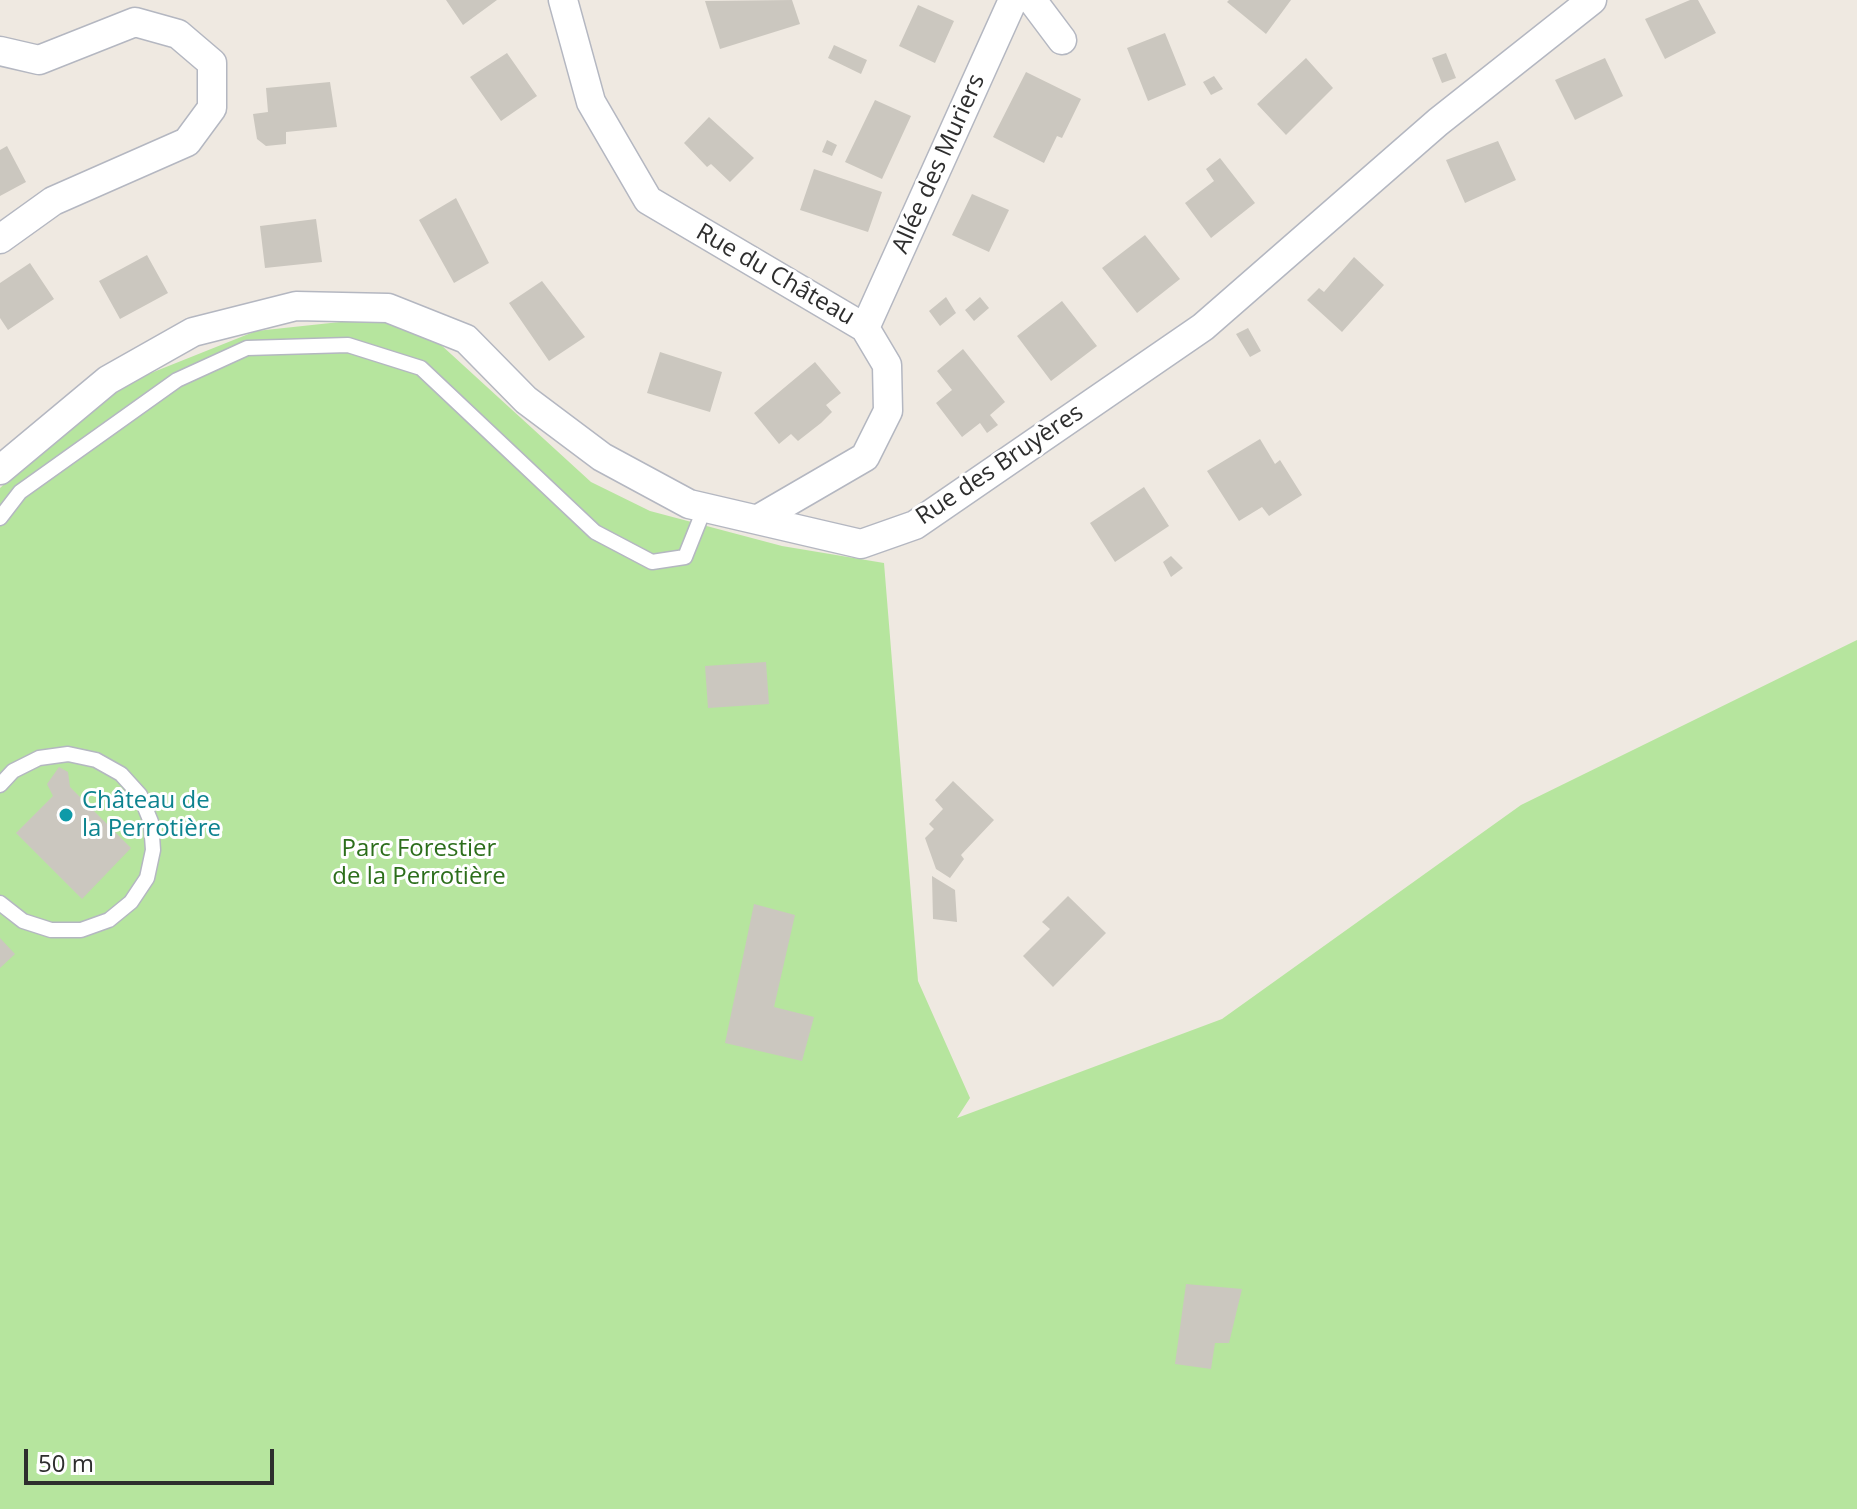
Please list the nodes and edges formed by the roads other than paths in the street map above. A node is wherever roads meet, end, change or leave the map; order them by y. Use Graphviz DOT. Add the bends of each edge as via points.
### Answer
graph roads {
  1 [pos="563,0"];
  2 [pos="1013,0"];
  3 [pos="1032,0"];
  4 [pos="1592,0"];
  5 [pos="1062,40"];
  6 [pos="0,51"];
  7 [pos="0,239"];
  8 [pos="865,328"];
  9 [pos="0,470"];
  10 [pos="705,507"];
  11 [pos="0,518"];
  12 [pos="760,518"];
  13 [pos="6,772"];
  14 [pos="0,785"];
  15 [pos="0,903"];
  1 -- 8 [label="street, Rue du Château" via="591,102 648,200"];
  2 -- 8 [label="street, Allée des Muriers"];
  3 -- 5 [label="street"];
  4 -- 12 [label="street, Rue des Bruyères" via="1438,122 1203,327 915,525 861,544"];
  6 -- 7 [label="street" via="39,60 135,22 178,34 212,63 212,108 187,142 53,201"];
  8 -- 12 [label="street, Rue du Château" via="887,365 888,411 865,457"];
  9 -- 10 [label="street, Rue des Bruyères" via="108,380 193,332 296,306 388,308 466,339 526,400 602,457 689,504"];
  10 -- 11 [label="lane" via="685,557 652,562 595,532 421,368 348,345 247,348 177,380 20,492"];
  10 -- 12 [label="street, Rue des Bruyères"];
  13 -- 14 [label="lane"];
  13 -- 15 [label="lane" via="39,758 68,754 96,760 121,774 140,795 151,822 153,850 147,878 131,902 109,920 81,930 51,930 23,921"];
}
